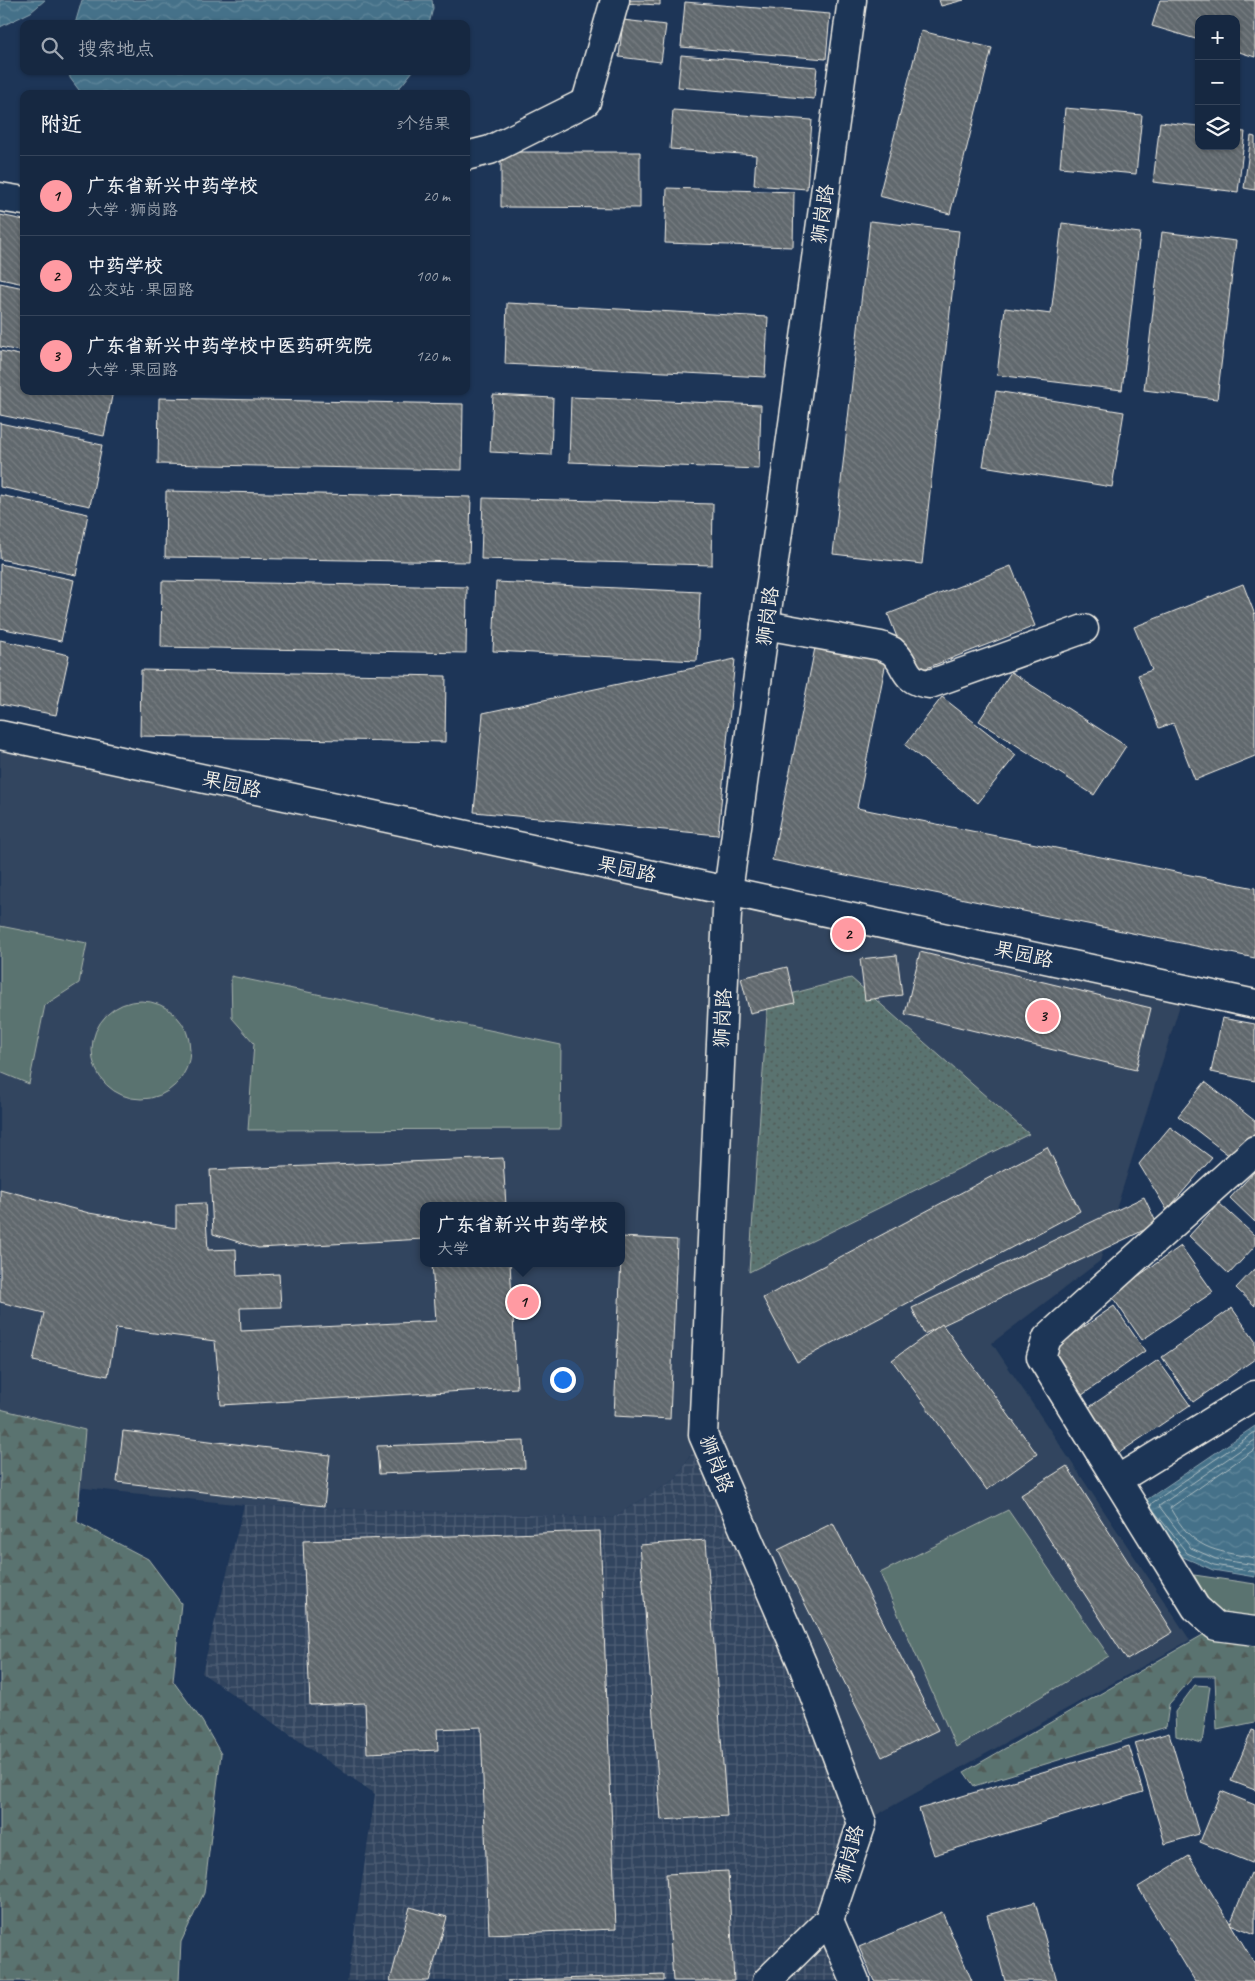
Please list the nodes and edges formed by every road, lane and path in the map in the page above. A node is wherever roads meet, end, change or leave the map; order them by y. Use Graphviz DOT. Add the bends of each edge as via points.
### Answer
graph roads {
  1 [pos="615,0"];
  2 [pos="852,0"];
  3 [pos="470,155"];
  4 [pos="0,197"];
  5 [pos="20,200"];
  6 [pos="765,625"];
  7 [pos="1084,629"];
  8 [pos="0,735"];
  9 [pos="728,891"];
  10 [pos="1255,1004"];
  11 [pos="1255,1150"];
  12 [pos="1255,1395"];
  13 [pos="1117,1480"];
  14 [pos="1255,1631"];
  15 [pos="829,1920"];
  16 [pos="767,1981"];
  17 [pos="855,1981"];
  1 -- 3 [label="street" via="586,102 490,150"];
  2 -- 6 [label="street, 狮岗路"];
  4 -- 5 [label="street"];
  6 -- 7 [label="street" via="881,646 892,652 911,678 918,683 930,684"];
  6 -- 9 [label="street, 狮岗路"];
  8 -- 9 [label="street, 果园路"];
  9 -- 10 [label="street, 果园路"];
  9 -- 15 [label="street, 狮岗路" via="703,1435 802,1663 862,1823"];
  11 -- 13 [label="street" via="1047,1338 1041,1357"];
  12 -- 13 [label="street"];
  13 -- 14 [label="street" via="1196,1608 1216,1626"];
  15 -- 16 [label="street, 狮岗路"];
  15 -- 17 [label="street"];
}
